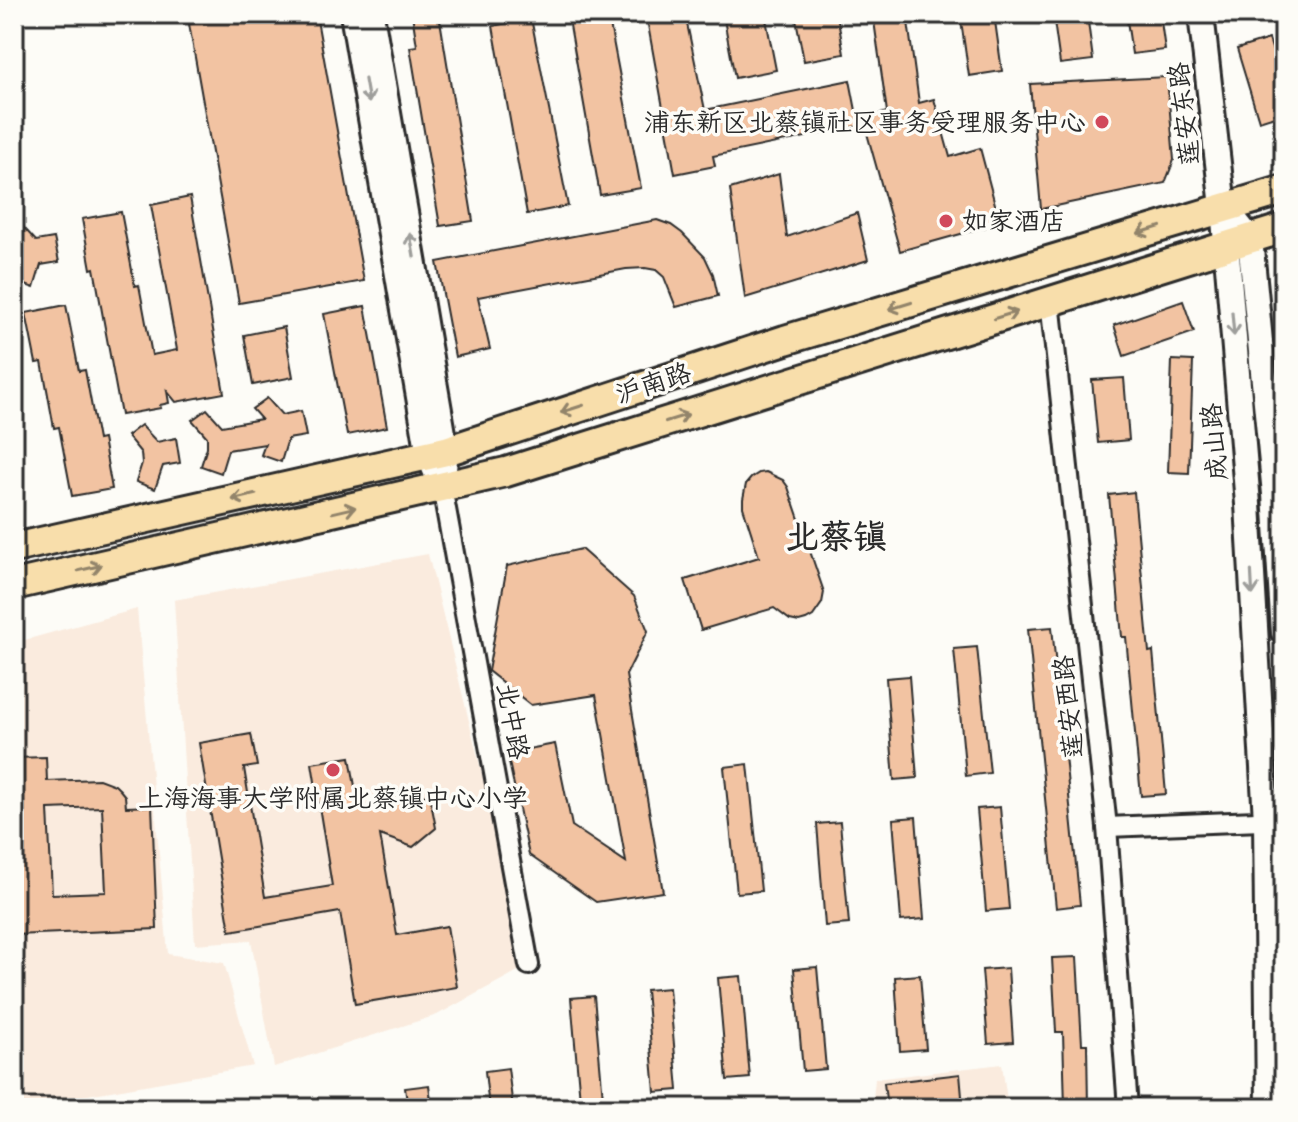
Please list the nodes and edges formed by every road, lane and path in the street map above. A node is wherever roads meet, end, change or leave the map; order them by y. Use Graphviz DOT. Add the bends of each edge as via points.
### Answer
graph roads {
  1 [pos="353,14"];
  2 [pos="371,14"];
  3 [pos="1201,14"];
  4 [pos="1284,190"];
  5 [pos="1223,207"];
  6 [pos="1284,228"];
  7 [pos="1238,242"];
  8 [pos="1050,301"];
  9 [pos="438,453"];
  10 [pos="442,487"];
  11 [pos="14,548"];
  12 [pos="14,585"];
  13 [pos="1284,632"];
  14 [pos="1275,820"];
  15 [pos="1107,827"];
  16 [pos="529,965"];
  17 [pos="1128,1108"];
  18 [pos="1269,1108"];
  1 -- 9 [label="main road, 北中路, one-way"];
  9 -- 2 [label="main road, 北中路, one-way"];
  3 -- 5 [label="main road, 莲安东路"];
  4 -- 5 [label="main road, 沪南路"];
  5 -- 7 [label="main road, 成山路"];
  5 -- 9 [label="main road, 沪南路, one-way" via="785,340"];
  6 -- 7 [label="main road, 沪南路"];
  7 -- 8 [label="main road, 沪南路"];
  7 -- 13 [label="main road, 成山路" via="1275,494"];
  7 -- 14 [label="main road, 成山路, one-way" via="1248,504"];
  10 -- 8 [label="main road, 沪南路, one-way" via="506,472"];
  8 -- 15 [label="street, 莲安西路"];
  9 -- 10 [label="main road, 北中路"];
  9 -- 11 [label="main road, 沪南路, one-way"];
  12 -- 10 [label="main road, 沪南路, one-way"];
  10 -- 16 [label="street, 北中路"];
  14 -- 15 [label="street"];
  14 -- 18 [label="main road, 成山路"];
  15 -- 17 [label="street, 莲安西路"];
}
